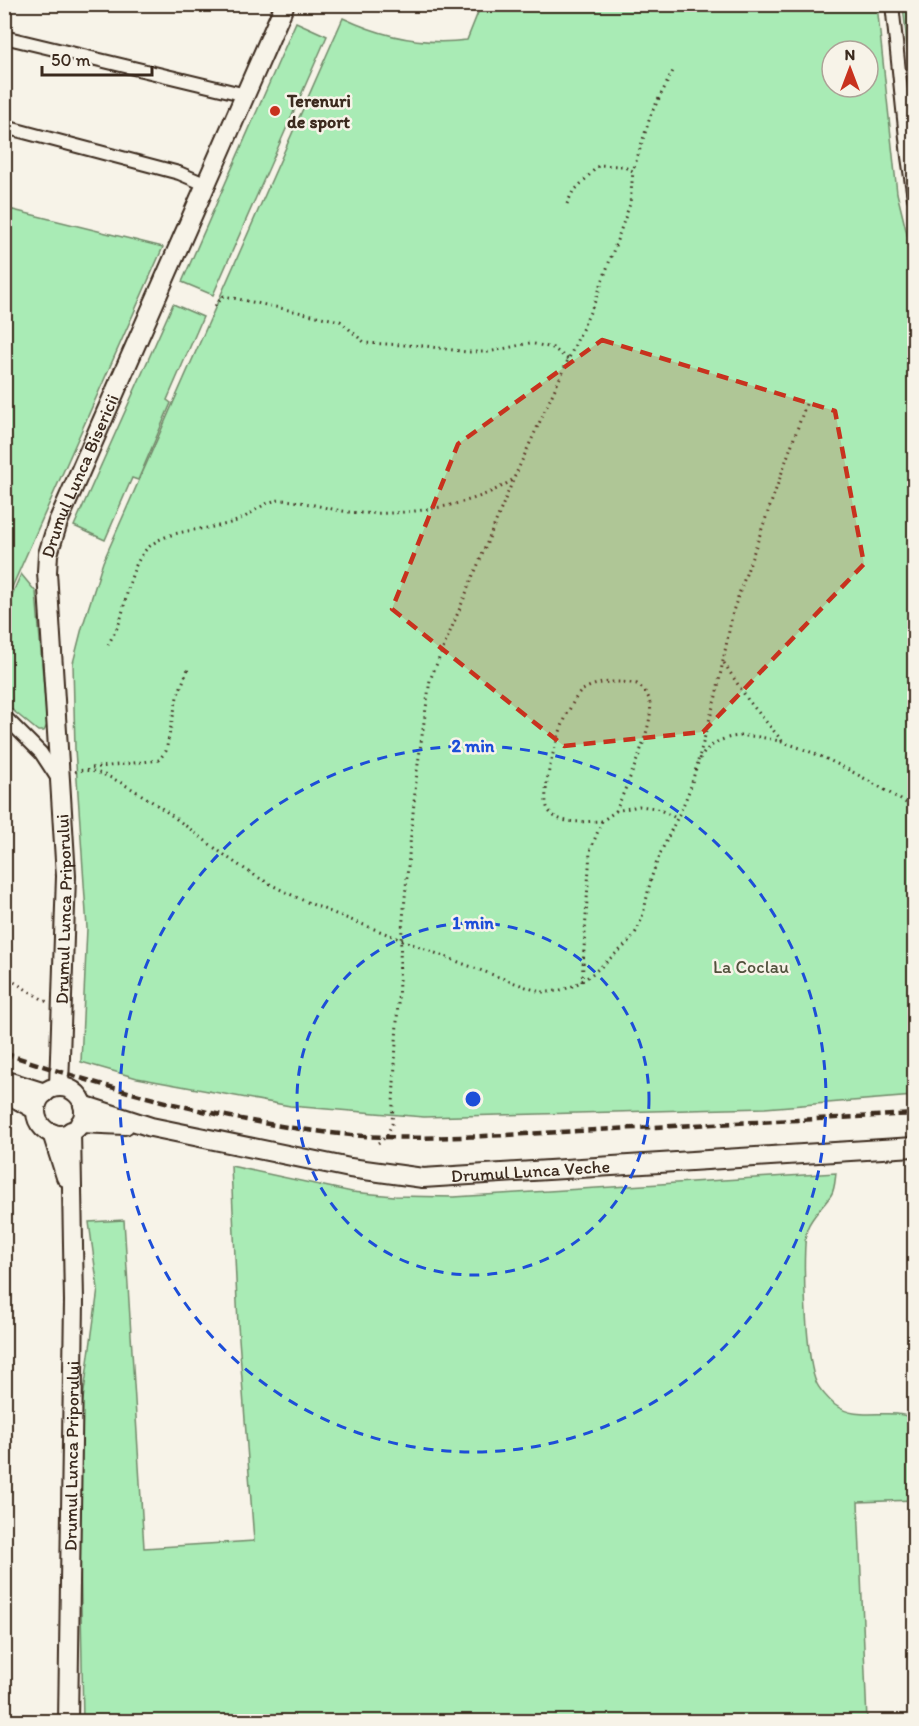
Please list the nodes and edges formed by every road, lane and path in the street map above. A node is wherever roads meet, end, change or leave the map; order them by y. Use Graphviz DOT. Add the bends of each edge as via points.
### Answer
graph roads {
  1 [pos="285,4"];
  2 [pos="892,4"];
  3 [pos="4,37"];
  4 [pos="674,71"];
  5 [pos="246,95"];
  6 [pos="9,128"];
  7 [pos="633,171"];
  8 [pos="207,185"];
  9 [pos="915,198"];
  10 [pos="567,204"];
  11 [pos="215,306"];
  12 [pos="570,360"];
  13 [pos="806,404"];
  14 [pos="514,478"];
  15 [pos="108,645"];
  16 [pos="723,662"];
  17 [pos="188,669"];
  18 [pos="4,716"];
  19 [pos="784,743"];
  20 [pos="697,765"];
  21 [pos="87,769"];
  22 [pos="62,787"];
  23 [pos="915,808"];
  24 [pos="616,811"];
  25 [pos="678,819"];
  26 [pos="602,821"];
  27 [pos="401,940"];
  28 [pos="4,976"];
  29 [pos="582,982"];
  30 [pos="62,1011"];
  31 [pos="4,1080"];
  32 [pos="52,1090"];
  33 [pos="4,1092"];
  34 [pos="82,1105"];
  35 [pos="36,1110"];
  36 [pos="76,1127"];
  37 [pos="151,1127"];
  38 [pos="52,1133"];
  39 [pos="378,1143"];
  40 [pos="915,1147"];
  41 [pos="70,1191"];
  42 [pos="68,1722"];
  1 -- 5 [label="street, Drumul Lunca Bisericii"];
  2 -- 9 [label="street"];
  3 -- 5 [label="street"];
  4 -- 7 [label="path" via="651,114"];
  5 -- 8 [label="street, Drumul Lunca Bisericii"];
  6 -- 8 [label="street" via="167,170"];
  7 -- 10 [label="path" via="622,166 599,165 572,193"];
  7 -- 12 [label="path" via="630,204"];
  8 -- 22 [label="street, Drumul Lunca Bisericii" via="50,543 48,603"];
  11 -- 12 [label="path" via="224,296 340,321 365,342 467,352 488,352 530,342 553,348"];
  12 -- 14 [label="path"];
  13 -- 16 [label="path" via="733,611"];
  14 -- 15 [label="path" via="483,495 409,512 351,512 282,500 268,502 240,520 162,539 144,551 135,567 119,623"];
  14 -- 27 [label="path" via="429,680"];
  16 -- 19 [label="path"];
  16 -- 20 [label="path"];
  17 -- 21 [label="path" via="177,698 166,751 159,760"];
  18 -- 22 [label="street, Drumul Lunca Priporului" via="41,753"];
  19 -- 20 [label="path" via="746,734 728,738 710,747"];
  19 -- 23 [label="path" via="830,762"];
  20 -- 25 [label="path"];
  21 -- 22 [label="path" via="72,774"];
  21 -- 27 [label="path" via="108,776 163,809 265,883"];
  22 -- 30 [label="street, Drumul Lunca Priporului" via="66,876"];
  24 -- 25 [label="path" via="639,806 656,808"];
  24 -- 26 [label="path"];
  24 -- 26 [label="path" via="635,766 651,704 637,684 602,682 581,691 567,713 544,801 549,811 565,821"];
  25 -- 29 [label="path" via="655,867 634,935"];
  26 -- 29 [label="path" via="590,851"];
  27 -- 29 [label="path" via="540,992"];
  27 -- 39 [label="path" via="392,1124"];
  28 -- 30 [label="path"];
  30 -- 32 [label="street, Drumul Lunca Priporului"];
  31 -- 32 [label="street"];
  32 -- 34 [label="street" via="74,1092"];
  32 -- 35 [label="street" via="38,1101"];
  33 -- 35 [label="street"];
  34 -- 36 [label="street"];
  34 -- 37 [label="street, Drumul Lunca Veche"];
  35 -- 38 [label="street" via="39,1123"];
  36 -- 37 [label="street, Drumul Lunca Veche"];
  36 -- 38 [label="street"];
  36 -- 41 [label="street, Drumul Lunca Priporului"];
  37 -- 40 [label="street, Drumul Lunca Veche" via="351,1168 423,1178"];
  38 -- 41 [label="street, Drumul Lunca Priporului"];
  41 -- 42 [label="street, Drumul Lunca Priporului" via="74,1300"];
}
